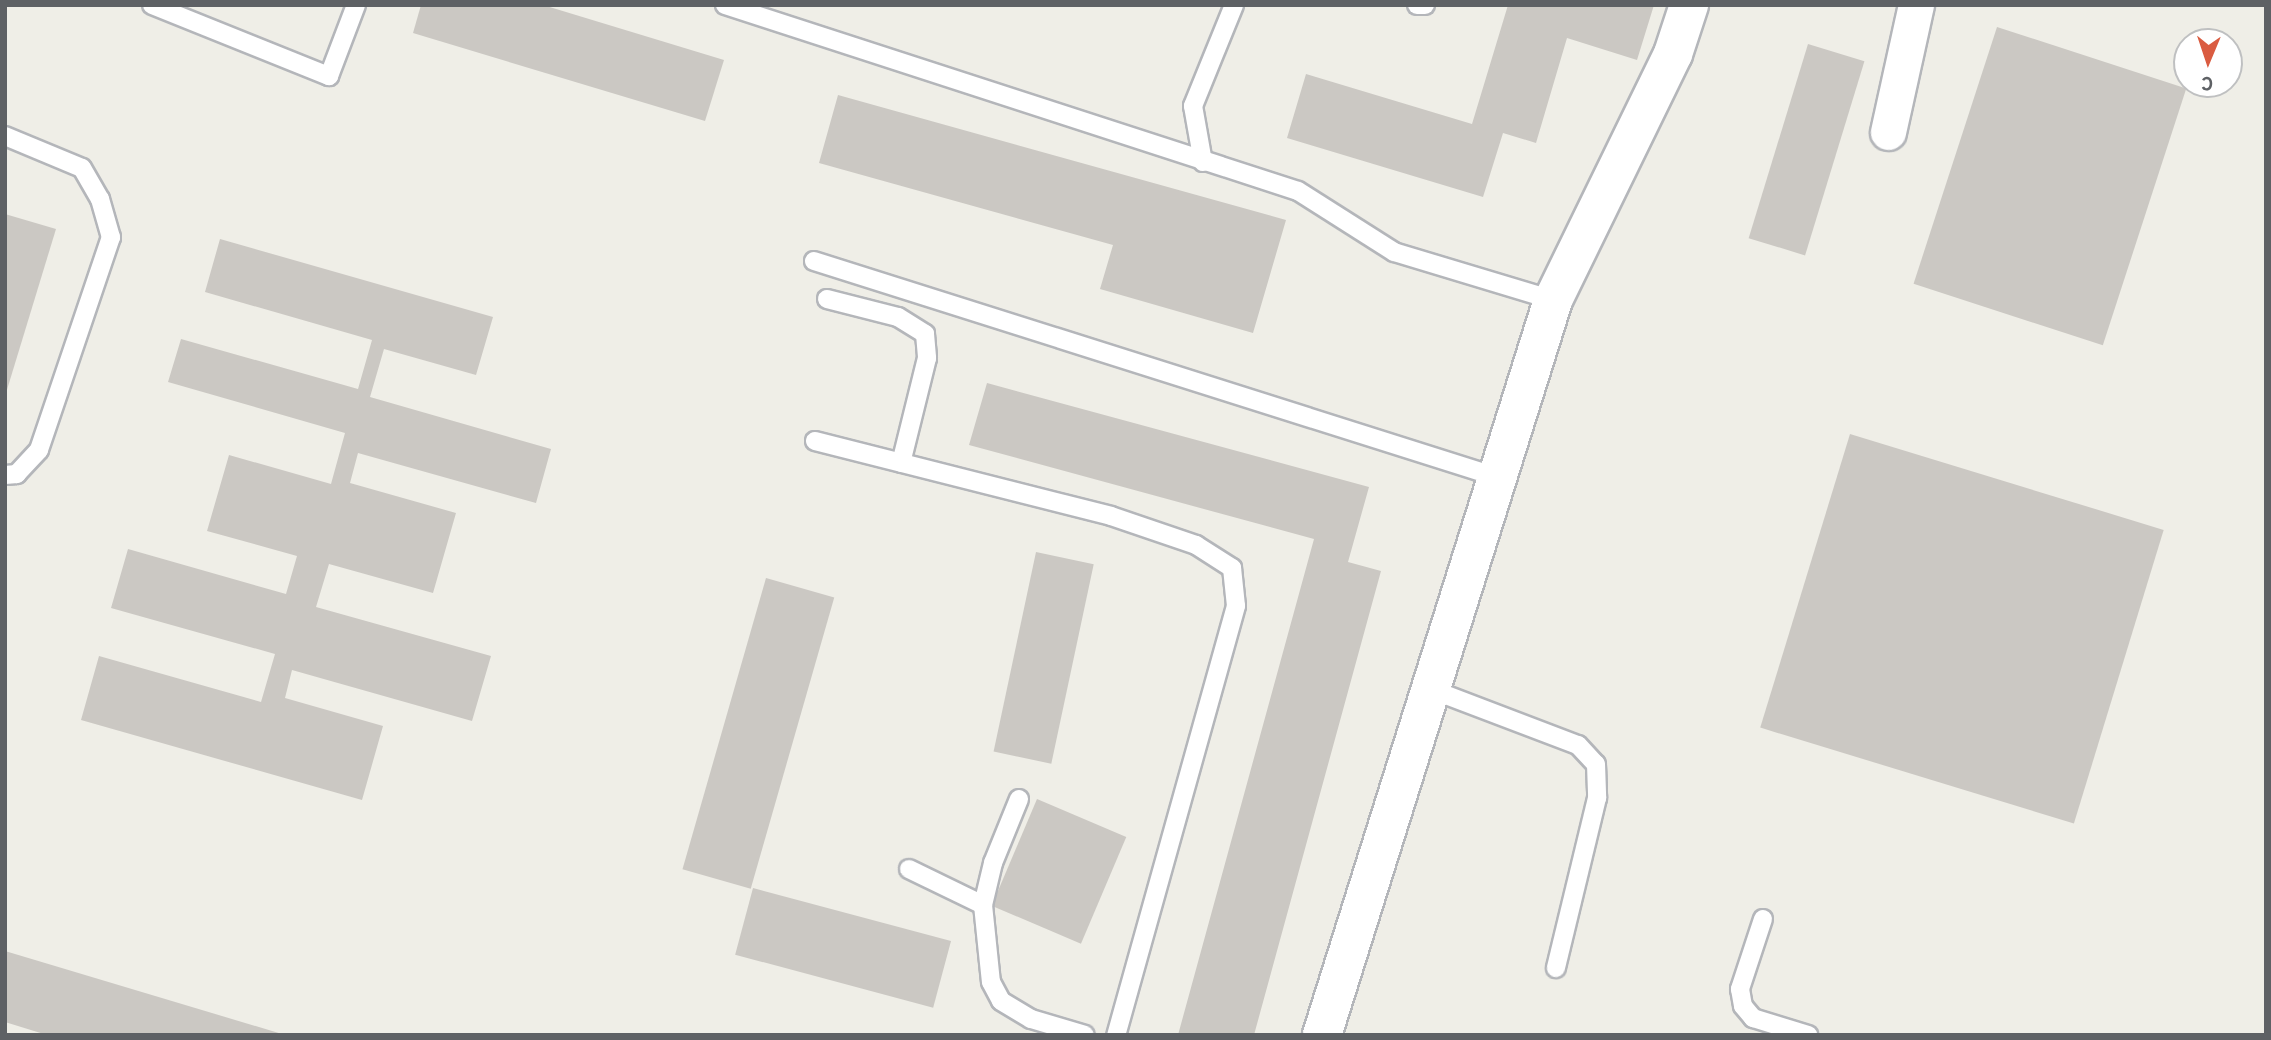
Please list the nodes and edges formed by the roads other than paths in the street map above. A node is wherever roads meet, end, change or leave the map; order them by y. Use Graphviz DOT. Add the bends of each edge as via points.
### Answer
graph roads {
  1 [pos="152,5"];
  2 [pos="356,5"];
  3 [pos="725,5"];
  4 [pos="1234,5"];
  5 [pos="1417,5"];
  6 [pos="1425,5"];
  7 [pos="1689,5"];
  8 [pos="1916,5"];
  9 [pos="1888,132"];
  10 [pos="5,136"];
  11 [pos="1203,162"];
  12 [pos="814,261"];
  13 [pos="827,299"];
  14 [pos="1553,300"];
  15 [pos="815,442"];
  16 [pos="901,463"];
  17 [pos="5,475"];
  18 [pos="1494,476"];
  19 [pos="1433,690"];
  20 [pos="1019,799"];
  21 [pos="909,869"];
  22 [pos="983,905"];
  23 [pos="1763,919"];
  24 [pos="1556,968"];
  25 [pos="1085,1035"];
  26 [pos="1116,1035"];
  27 [pos="1322,1035"];
  28 [pos="1808,1035"];
  1 -- 2 [label="lane" via="328,76"];
  3 -- 11 [label="lane"];
  4 -- 11 [label="lane" via="1193,106"];
  5 -- 6 [label="lane"];
  7 -- 14 [label="street" via="1673,54"];
  8 -- 9 [label="street"];
  10 -- 17 [label="lane" via="82,167 100,199 111,237 39,450 16,474"];
  11 -- 14 [label="lane" via="1298,191 1394,252"];
  12 -- 18 [label="lane"];
  13 -- 16 [label="lane" via="898,317 925,334 927,358"];
  14 -- 18 [label="street"];
  15 -- 16 [label="lane"];
  16 -- 26 [label="lane" via="1111,516 1196,545 1232,568 1236,606"];
  18 -- 19 [label="street"];
  19 -- 24 [label="lane" via="1578,745 1596,764 1597,798"];
  19 -- 27 [label="street"];
  20 -- 22 [label="lane" via="993,863"];
  21 -- 22 [label="lane"];
  22 -- 25 [label="lane" via="990,982 1001,1001 1031,1019"];
  23 -- 28 [label="lane" via="1740,989 1743,1006 1753,1018"];
}
